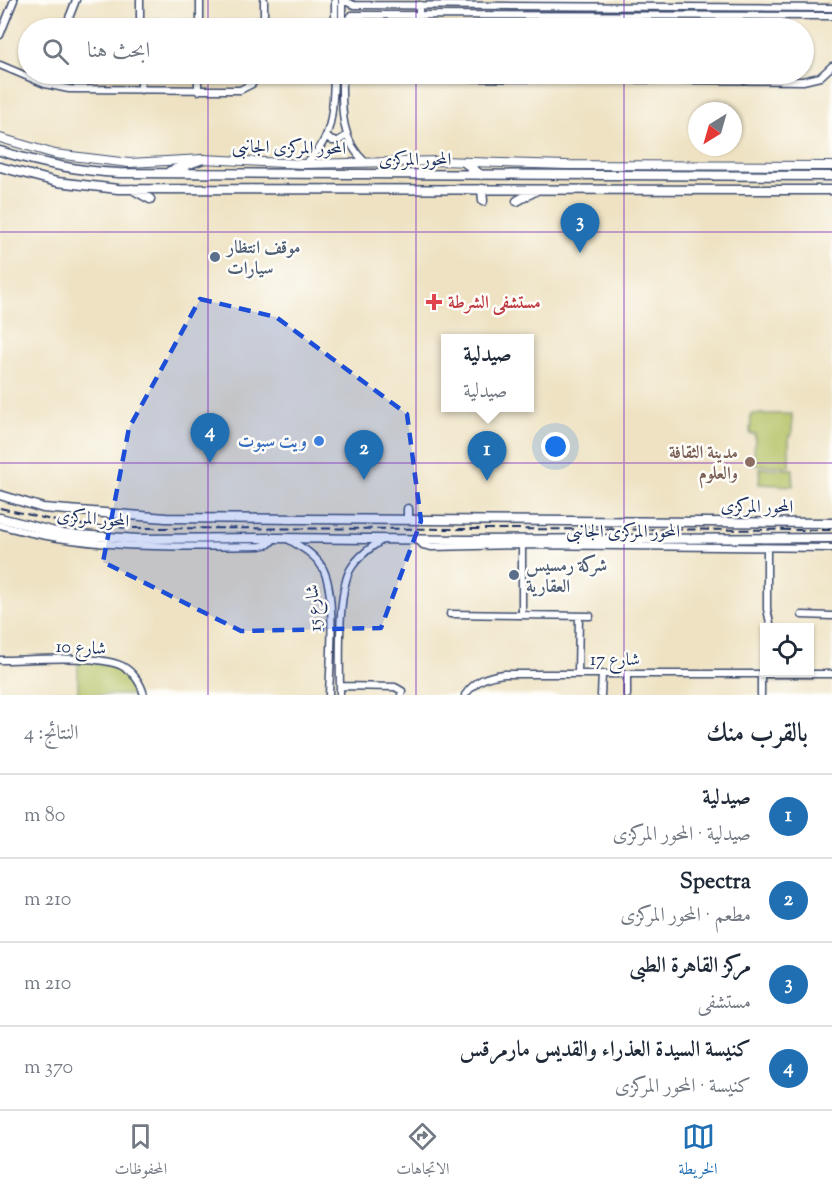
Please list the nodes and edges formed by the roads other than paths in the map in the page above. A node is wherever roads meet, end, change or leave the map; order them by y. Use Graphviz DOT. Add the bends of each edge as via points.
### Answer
graph roads {
  1 [pos="14,0"];
  2 [pos="76,0"];
  3 [pos="140,0"];
  4 [pos="200,0"];
  5 [pos="264,0"];
  6 [pos="335,0"];
  7 [pos="342,0"];
  8 [pos="551,3"];
  9 [pos="619,4"];
  10 [pos="419,5"];
  11 [pos="832,8"];
  12 [pos="419,16"];
  13 [pos="551,16"];
  14 [pos="619,16"];
  15 [pos="832,16"];
  16 [pos="70,18"];
  17 [pos="140,18"];
  18 [pos="200,18"];
  19 [pos="264,18"];
  20 [pos="335,18"];
  21 [pos="342,18"];
  22 [pos="350,18"];
  23 [pos="0,34"];
  24 [pos="0,65"];
  25 [pos="832,66"];
  26 [pos="18,73"];
  27 [pos="814,78"];
  28 [pos="45,84"];
  29 [pos="141,84"];
  30 [pos="198,84"];
  31 [pos="252,84"];
  32 [pos="334,84"];
  33 [pos="342,84"];
  34 [pos="141,90"];
  35 [pos="198,91"];
  36 [pos="346,136"];
  37 [pos="327,137"];
  38 [pos="0,138"];
  39 [pos="0,151"];
  40 [pos="203,159"];
  41 [pos="464,162"];
  42 [pos="366,163"];
  43 [pos="304,164"];
  44 [pos="832,166"];
  45 [pos="0,167"];
  46 [pos="163,174"];
  47 [pos="482,175"];
  48 [pos="688,175"];
  49 [pos="729,176"];
  50 [pos="832,176"];
  51 [pos="131,189"];
  52 [pos="482,189"];
  53 [pos="539,189"];
  54 [pos="683,190"];
  55 [pos="699,190"];
  56 [pos="832,190"];
  57 [pos="740,191"];
  58 [pos="150,199"];
  59 [pos="483,201"];
  60 [pos="517,201"];
  61 [pos="682,201"];
  62 [pos="0,495"];
  63 [pos="408,509"];
  64 [pos="0,518"];
  65 [pos="408,520"];
  66 [pos="473,520"];
  67 [pos="832,523"];
  68 [pos="0,525"];
  69 [pos="275,538"];
  70 [pos="285,538"];
  71 [pos="832,538"];
  72 [pos="384,539"];
  73 [pos="416,539"];
  74 [pos="474,539"];
  75 [pos="522,545"];
  76 [pos="767,548"];
  77 [pos="832,548"];
  78 [pos="450,614"];
  79 [pos="522,615"];
  80 [pos="802,615"];
  81 [pos="579,616"];
  82 [pos="590,616"];
  83 [pos="832,616"];
  84 [pos="770,623"];
  85 [pos="0,660"];
  86 [pos="578,674"];
  87 [pos="602,674"];
  88 [pos="627,674"];
  89 [pos="760,674"];
  90 [pos="814,674"];
  91 [pos="832,674"];
  92 [pos="761,677"];
  93 [pos="340,686"];
  94 [pos="144,695"];
  95 [pos="329,695"];
  96 [pos="340,695"];
  97 [pos="402,695"];
  98 [pos="465,695"];
  99 [pos="601,695"];
  100 [pos="627,695"];
  101 [pos="761,695"];
  1 -- 23 [label="street"];
  2 -- 16 [label="street"];
  3 -- 17 [label="street"];
  4 -- 18 [label="street"];
  5 -- 19 [label="street"];
  6 -- 20 [label="street"];
  7 -- 10 [label="street" via="354,5"];
  7 -- 21 [label="street"];
  8 -- 9 [label="street"];
  8 -- 10 [label="street"];
  8 -- 13 [label="street"];
  9 -- 11 [label="street"];
  9 -- 14 [label="street"];
  10 -- 12 [label="street"];
  12 -- 13 [label="street"];
  12 -- 22 [label="street"];
  13 -- 14 [label="street"];
  14 -- 15 [label="street"];
  24 -- 26 [label="street"];
  25 -- 27 [label="street"];
  28 -- 34 [label="street" via="81,90"];
  29 -- 34 [label="street"];
  30 -- 35 [label="street"];
  31 -- 35 [label="street" via="240,90"];
  32 -- 37 [label="street"];
  33 -- 36 [label="street"];
  34 -- 35 [label="street"];
  36 -- 37 [label="street" via="338,141"];
  36 -- 42 [label="street"];
  37 -- 43 [label="street" via="314,157"];
  38 -- 40 [label="street, المحور المركزى الجانبى" via="55,154 101,161"];
  39 -- 46 [label="main road, المحور المركزى" via="89,171"];
  40 -- 43 [label="street, المحور المركزى الجانبى"];
  40 -- 46 [label="main road"];
  41 -- 42 [label="street, المحور المركزى الجانبى"];
  41 -- 44 [label="street, المحور المركزى الجانبى"];
  41 -- 47 [label="main road"];
  42 -- 43 [label="street, المحور المركزى الجانبى"];
  45 -- 51 [label="main road, المحور المركزى" via="57,182"];
  46 -- 47 [label="main road, المحور المركزى"];
  47 -- 48 [label="main road, المحور المركزى"];
  48 -- 49 [label="main road, المحور المركزى"];
  48 -- 55 [label="main road" via="702,181"];
  49 -- 50 [label="main road, المحور المركزى"];
  49 -- 57 [label="main road" via="727,186"];
  51 -- 52 [label="main road, المحور المركزى"];
  51 -- 58 [label="main road"];
  52 -- 53 [label="main road, المحور المركزى"];
  52 -- 59 [label="main road"];
  53 -- 54 [label="main road, المحور المركزى"];
  53 -- 60 [label="main road"];
  54 -- 55 [label="main road, المحور المركزى"];
  54 -- 61 [label="main road"];
  55 -- 57 [label="main road, المحور المركزى"];
  56 -- 57 [label="main road, المحور المركزى"];
  62 -- 65 [label="main road, المحور المركزى" via="43,508 144,517"];
  63 -- 65 [label="main road"];
  64 -- 69 [label="main road, المحور المركزى" via="87,536"];
  65 -- 66 [label="main road, المحور المركزى"];
  66 -- 67 [label="main road, المحور المركزى"];
  66 -- 74 [label="main road" via="477,528"];
  68 -- 69 [label="street" via="63,539 143,545 261,546"];
  69 -- 70 [label="main road, المحور المركزى"];
  70 -- 72 [label="main road, المحور المركزى"];
  70 -- 95 [label="street, شارع 15" via="315,558 329,585"];
  71 -- 74 [label="main road, المحور المركزى"];
  72 -- 73 [label="main road, المحور المركزى"];
  72 -- 93 [label="street, شارع 15" via="357,559 346,578"];
  73 -- 74 [label="main road, المحور المركزى"];
  73 -- 75 [label="street, المحور المركزى الجانبى" via="432,547"];
  75 -- 76 [label="street, المحور المركزى الجانبى"];
  75 -- 79 [label="street"];
  76 -- 77 [label="street, المحور المركزى الجانبى"];
  76 -- 84 [label="street"];
  78 -- 79 [label="street"];
  79 -- 81 [label="street"];
  80 -- 83 [label="street"];
  81 -- 82 [label="street"];
  81 -- 86 [label="street"];
  85 -- 94 [label="street, شارع 10" via="110,662 132,674"];
  86 -- 87 [label="street, شارع 17"];
  86 -- 98 [label="street, شارع 17" via="492,675 481,679"];
  87 -- 88 [label="street, شارع 17"];
  87 -- 99 [label="street"];
  88 -- 89 [label="street, شارع 17"];
  88 -- 100 [label="street"];
  90 -- 91 [label="street, شارع 17"];
  92 -- 101 [label="street"];
  93 -- 96 [label="street, شارع 15"];
  93 -- 97 [label="street" via="395,687"];
}
